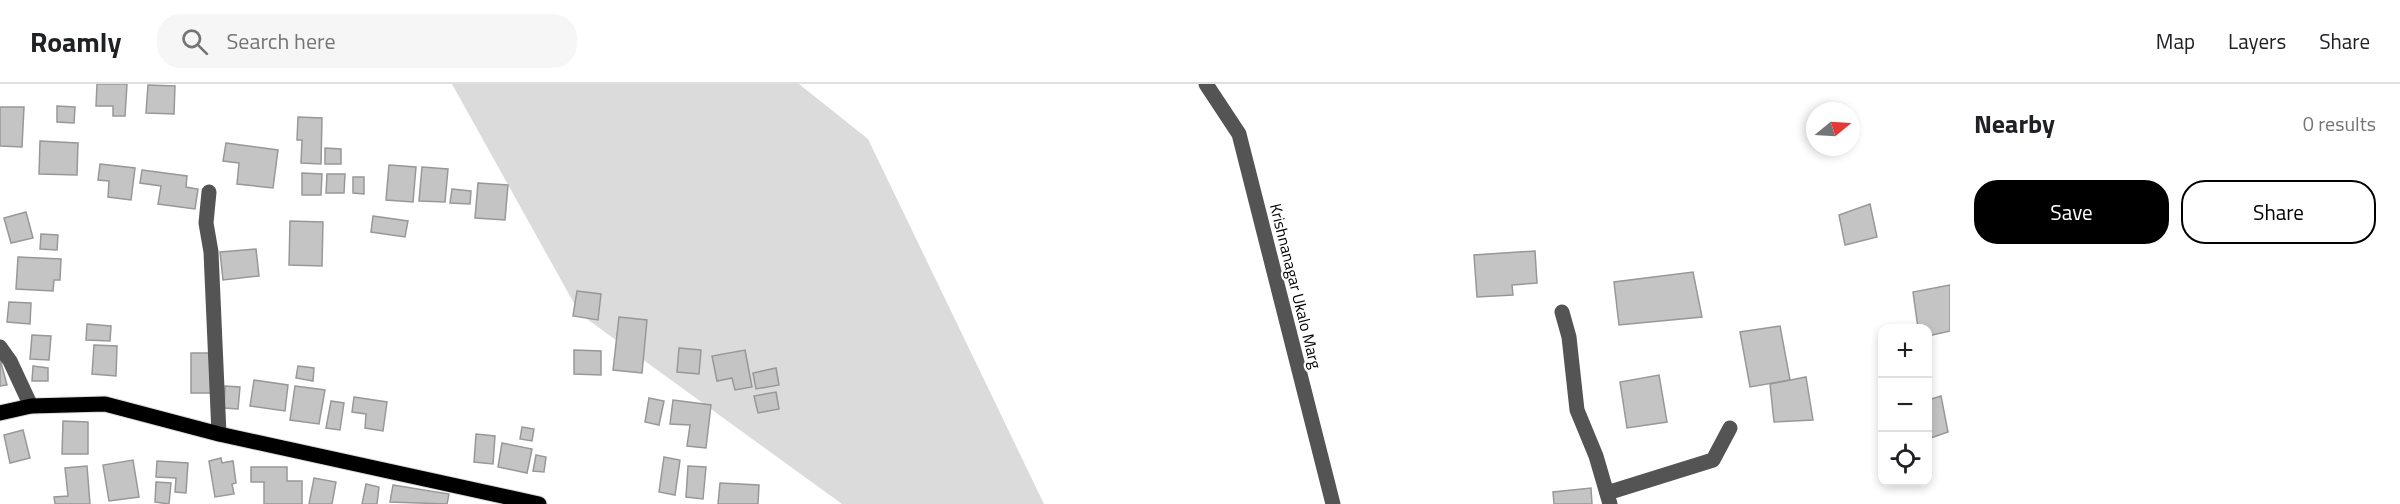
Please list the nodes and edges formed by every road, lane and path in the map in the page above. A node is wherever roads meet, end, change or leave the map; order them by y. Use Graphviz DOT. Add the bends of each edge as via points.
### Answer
graph roads {
  1 [pos="1206,84"];
  2 [pos="209,192"];
  3 [pos="1562,312"];
  4 [pos="0,347"];
  5 [pos="31,406"];
  6 [pos="0,414"];
  7 [pos="1730,428"];
  8 [pos="219,434"];
  9 [pos="1608,499"];
  10 [pos="539,504"];
  11 [pos="1333,504"];
  1 -- 11 [label="street, Krishnanagar Ukalo Marg" via="1239,134"];
  2 -- 8 [label="street" via="206,223"];
  3 -- 9 [label="street" via="1569,337 1577,410"];
  4 -- 5 [label="street"];
  5 -- 6 [label="main road"];
  5 -- 8 [label="main road" via="105,404"];
  7 -- 9 [label="street" via="1713,460"];
  8 -- 10 [label="main road"];
}
